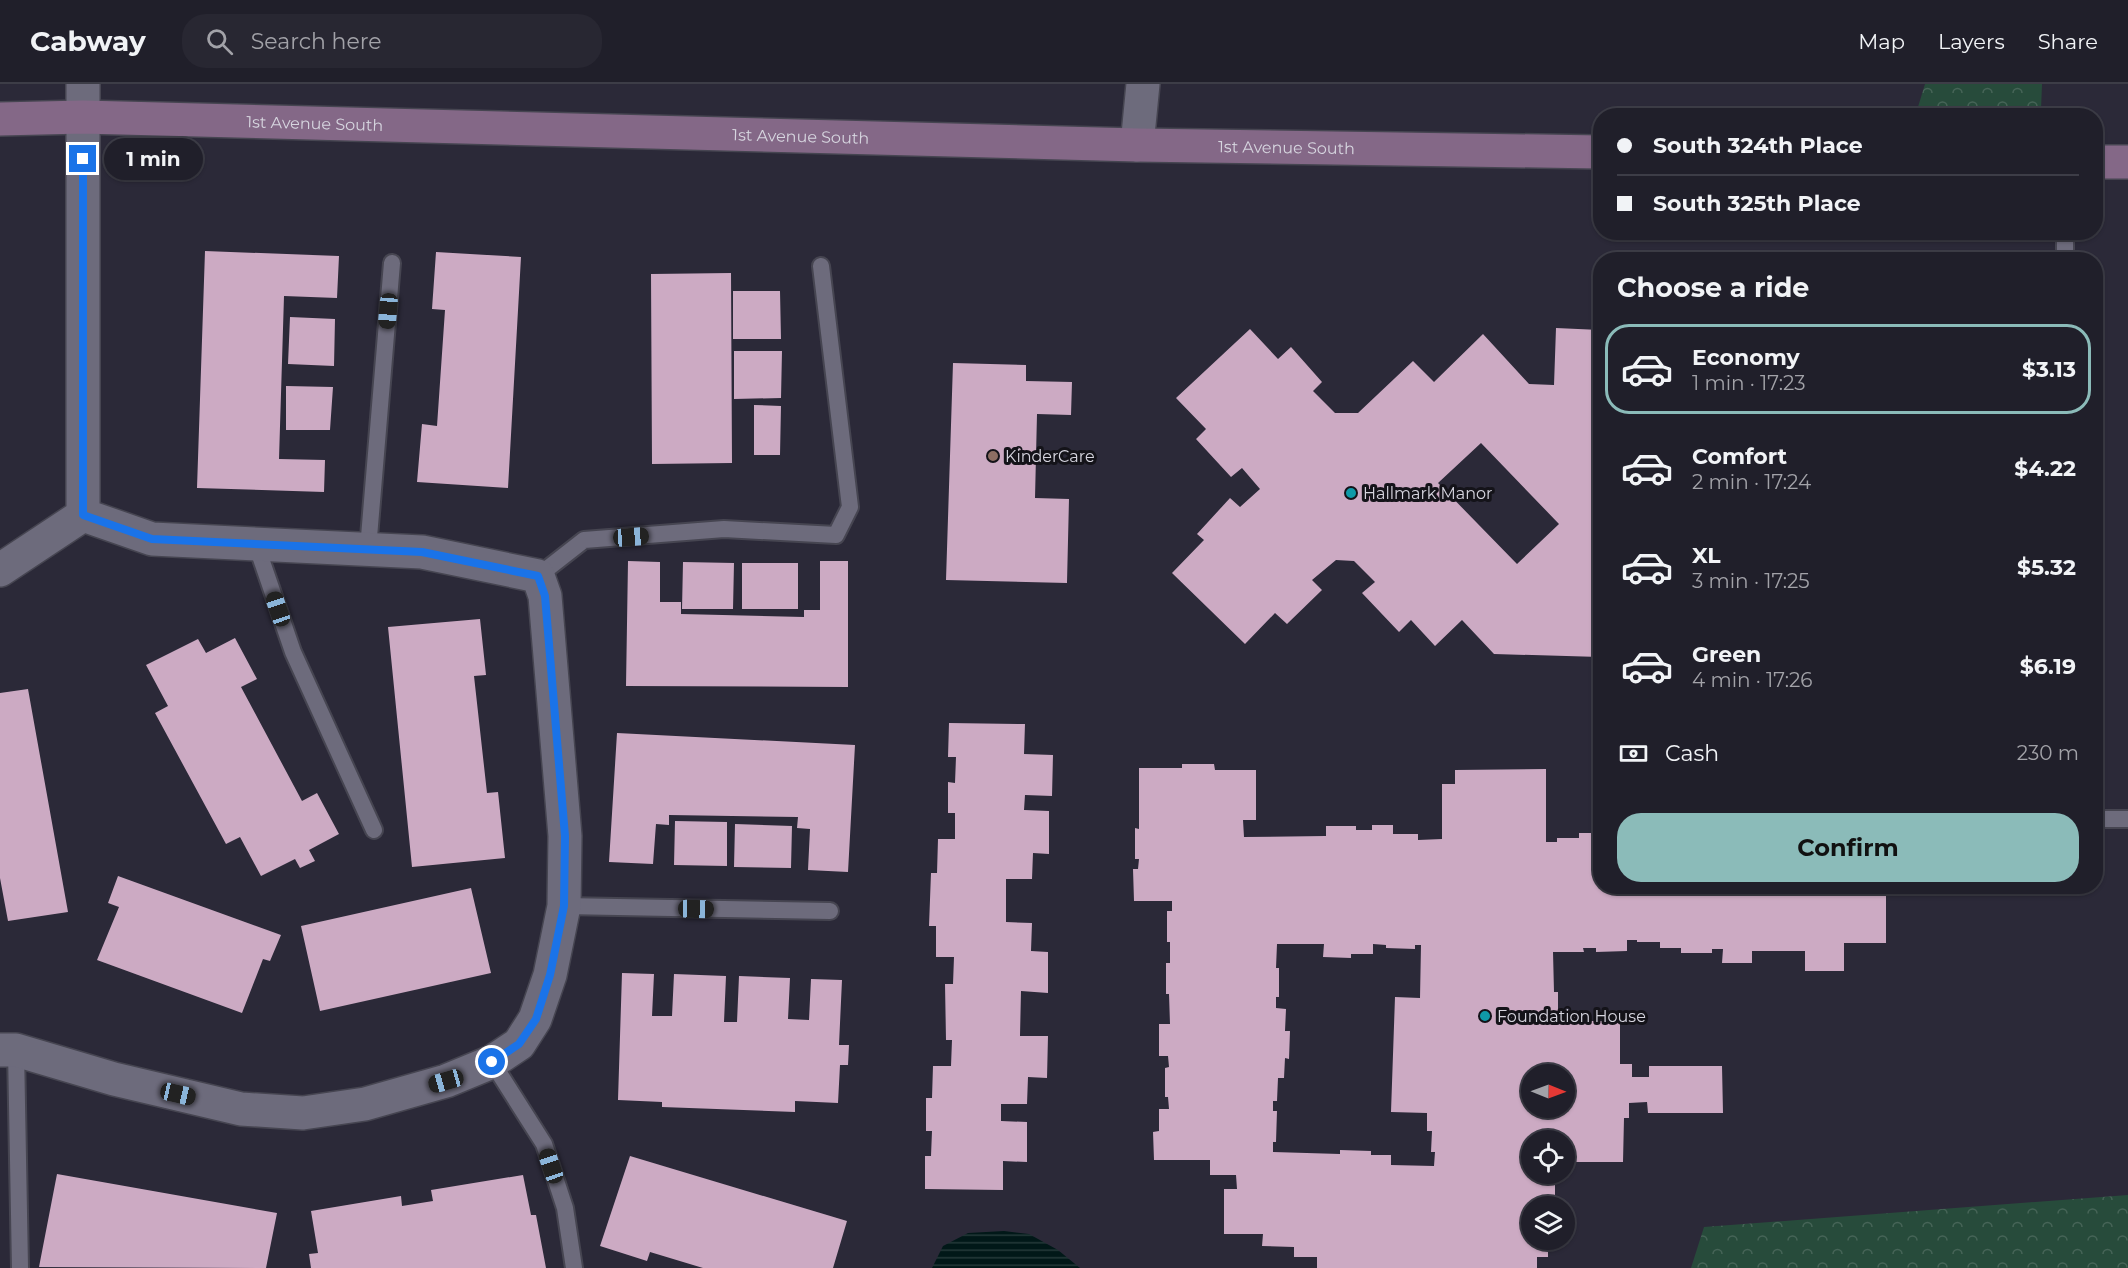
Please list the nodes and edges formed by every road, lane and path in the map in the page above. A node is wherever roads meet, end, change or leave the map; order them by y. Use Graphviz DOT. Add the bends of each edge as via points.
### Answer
graph roads {
  1 [pos="83,84"];
  2 [pos="1143,84"];
  3 [pos="83,117"];
  4 [pos="0,119"];
  5 [pos="1137,145"];
  6 [pos="1593,152"];
  7 [pos="2103,162"];
  8 [pos="2128,162"];
  9 [pos="392,263"];
  10 [pos="821,266"];
  11 [pos="83,515"];
  12 [pos="256,544"];
  13 [pos="368,549"];
  14 [pos="0,570"];
  15 [pos="538,576"];
  16 [pos="2103,819"];
  17 [pos="2128,819"];
  18 [pos="374,830"];
  19 [pos="564,906"];
  20 [pos="830,912"];
  21 [pos="8,1050"];
  22 [pos="492,1062"];
  23 [pos="20,1268"];
  24 [pos="574,1268"];
  1 -- 3 [label="street"];
  2 -- 5 [label="street"];
  3 -- 4 [label="main road, 1st Avenue South"];
  3 -- 5 [label="main road, 1st Avenue South"];
  3 -- 11 [label="street"];
  5 -- 6 [label="main road, 1st Avenue South"];
  7 -- 8 [label="main road"];
  9 -- 13 [label="lane"];
  10 -- 15 [label="lane" via="850,507 836,535 724,529 584,540"];
  11 -- 12 [label="street" via="152,539"];
  11 -- 14 [label="street"];
  12 -- 13 [label="street"];
  12 -- 18 [label="lane" via="293,652"];
  13 -- 15 [label="street" via="422,552"];
  15 -- 19 [label="street" via="545,596 565,836"];
  16 -- 17 [label="lane"];
  19 -- 20 [label="lane"];
  19 -- 22 [label="street" via="550,975 536,1019 519,1044"];
  21 -- 22 [label="street" via="241,1109 303,1113 365,1104 446,1081"];
  21 -- 23 [label="lane"];
  22 -- 24 [label="lane" via="544,1144 565,1208"];
}
